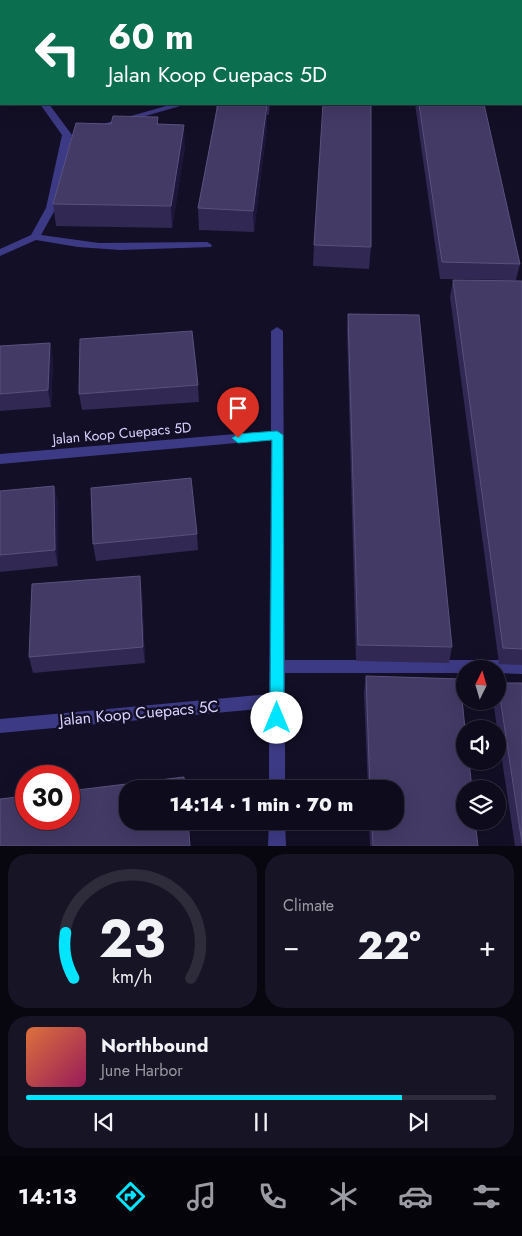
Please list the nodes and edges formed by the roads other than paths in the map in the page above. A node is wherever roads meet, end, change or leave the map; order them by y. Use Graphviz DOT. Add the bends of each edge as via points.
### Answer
graph roads {
  1 [pos="46,105"];
  2 [pos="178,105"];
  3 [pos="76,132"];
  4 [pos="35,237"];
  5 [pos="207,245"];
  6 [pos="0,254"];
  7 [pos="277,331"];
  8 [pos="277,435"];
  9 [pos="0,459"];
  10 [pos="277,666"];
  11 [pos="522,667"];
  12 [pos="277,700"];
  13 [pos="0,726"];
  14 [pos="277,780"];
  15 [pos="277,830"];
  16 [pos="277,846"];
  1 -- 3 [label="street"];
  2 -- 3 [label="street"];
  3 -- 4 [label="street" via="51,208"];
  4 -- 5 [label="street" via="62,243 123,248"];
  4 -- 6 [label="street"];
  7 -- 8 [label="street"];
  8 -- 9 [label="street, Jalan Koop Cuepacs 5D"];
  8 -- 10 [label="street"];
  10 -- 11 [label="street"];
  10 -- 12 [label="street"];
  12 -- 13 [label="street, Jalan Koop Cuepacs 5C"];
  12 -- 14 [label="street"];
  15 -- 16 [label="street"];
}
